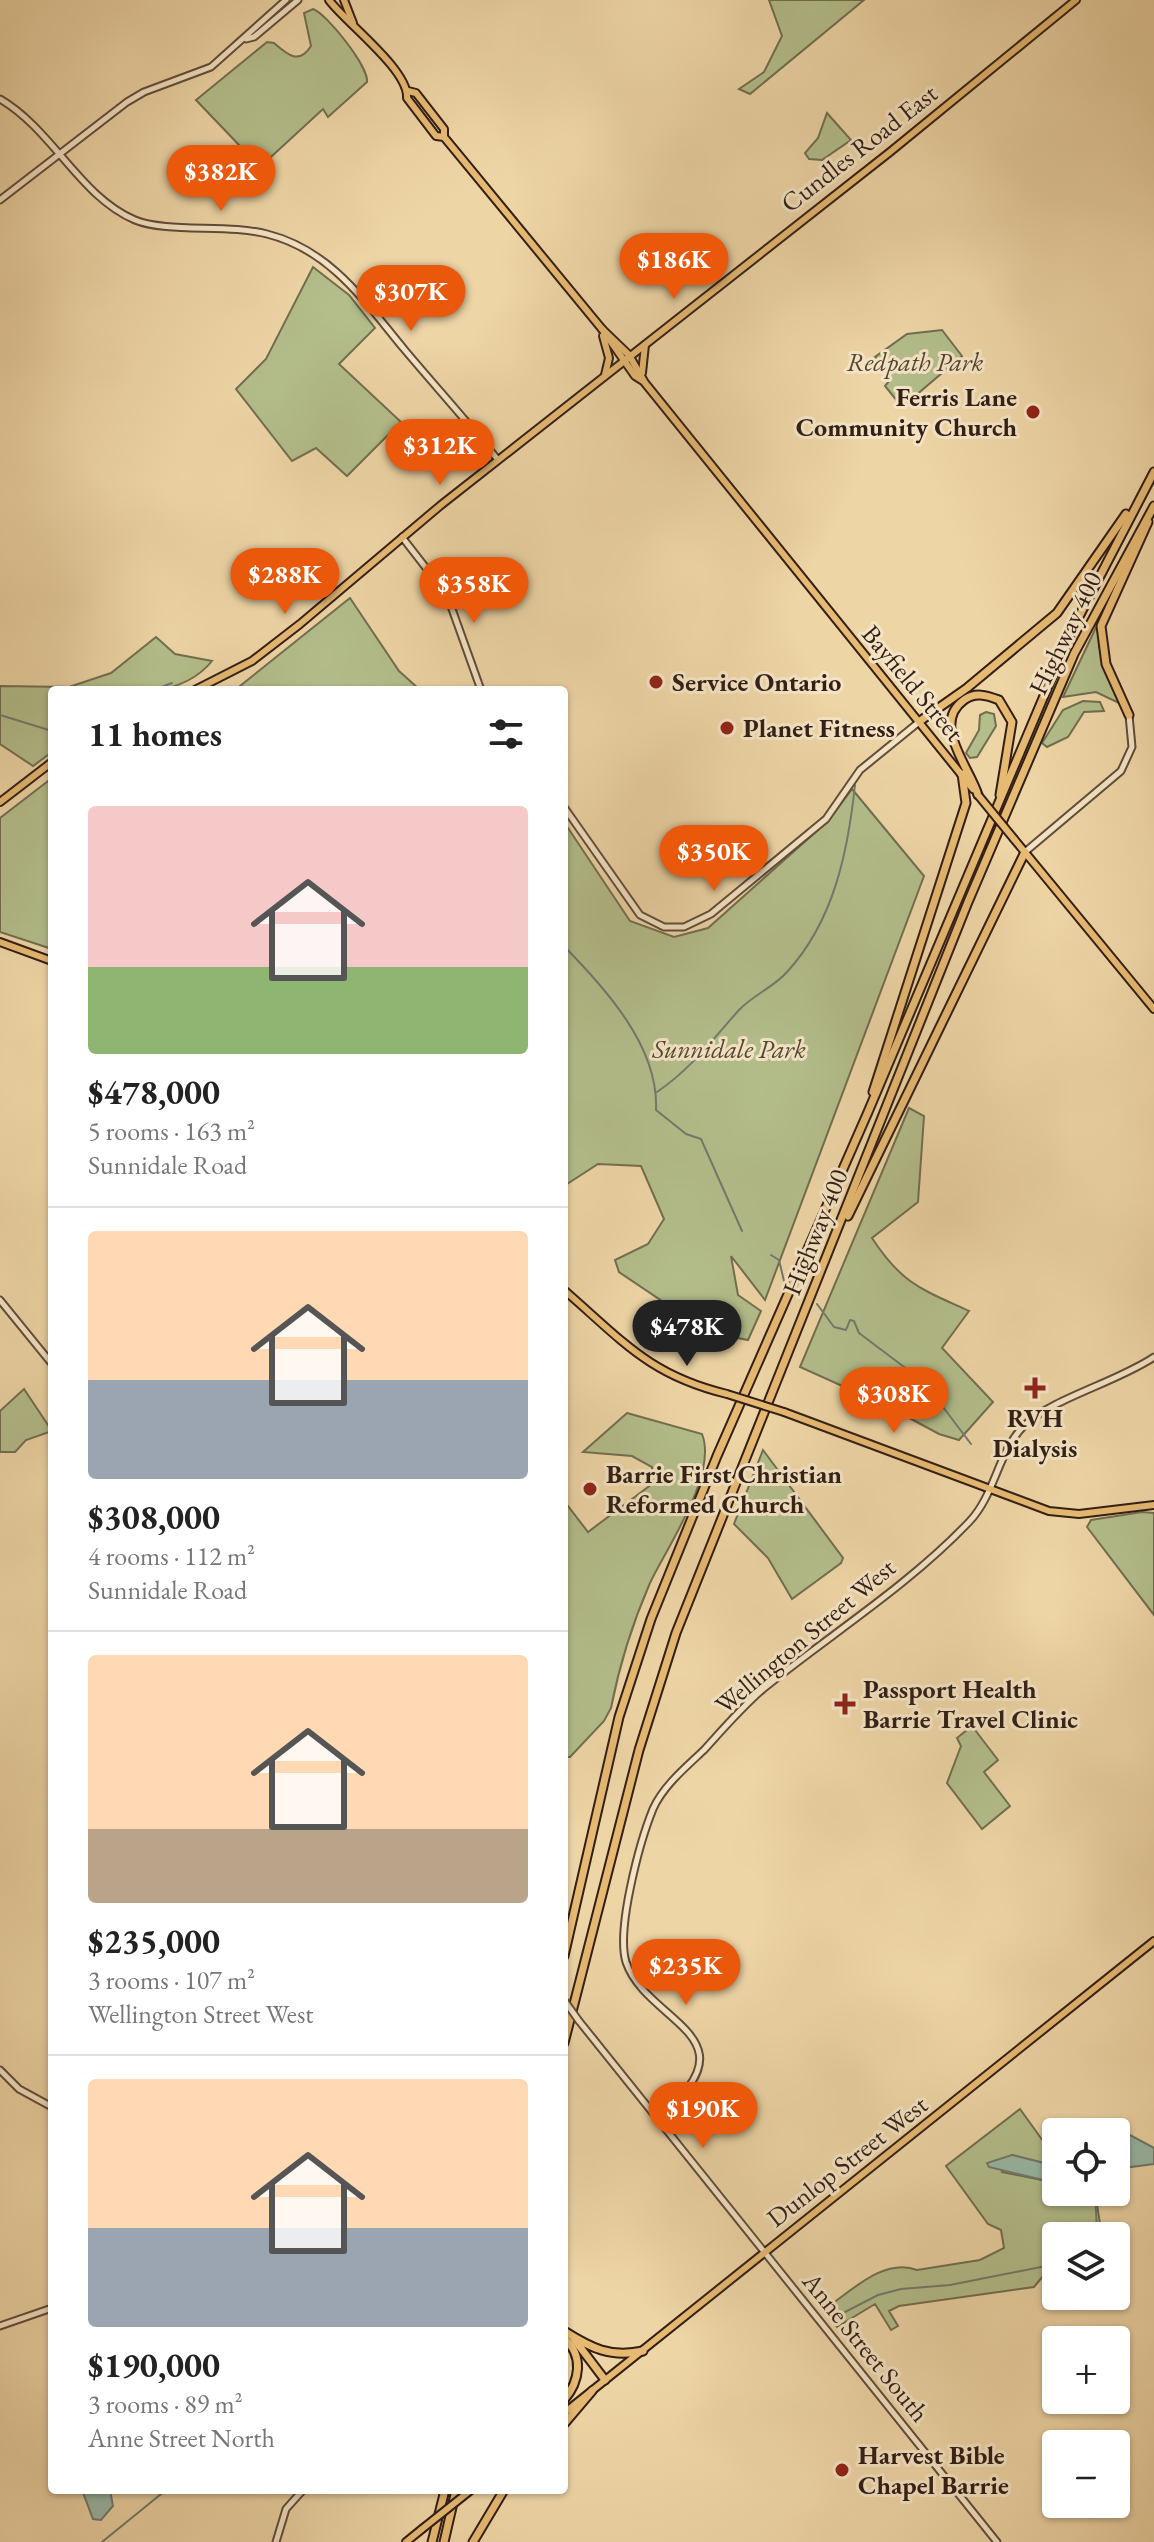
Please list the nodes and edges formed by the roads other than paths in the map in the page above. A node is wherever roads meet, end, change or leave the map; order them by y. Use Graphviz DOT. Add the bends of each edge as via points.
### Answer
graph roads {
  1 [pos="286,0"];
  2 [pos="298,0"];
  3 [pos="329,0"];
  4 [pos="344,0"];
  5 [pos="1076,0"];
  6 [pos="353,23"];
  7 [pos="245,39"];
  8 [pos="0,99"];
  9 [pos="62,153"];
  10 [pos="0,200"];
  11 [pos="602,329"];
  12 [pos="645,344"];
  13 [pos="626,358"];
  14 [pos="605,375"];
  15 [pos="643,381"];
  16 [pos="498,460"];
  17 [pos="1154,472"];
  18 [pos="1143,489"];
  19 [pos="1153,507"];
  20 [pos="402,537"];
  21 [pos="203,686"];
  22 [pos="480,686"];
  23 [pos="1129,715"];
  24 [pos="920,721"];
  25 [pos="48,765"];
  26 [pos="962,774"];
  27 [pos="978,795"];
  28 [pos="1000,801"];
  29 [pos="0,802"];
  30 [pos="568,813"];
  31 [pos="1025,852"];
  32 [pos="0,942"];
  33 [pos="48,960"];
  34 [pos="1151,1000"];
  35 [pos="1154,1009"];
  36 [pos="868,1112"];
  37 [pos="826,1258"];
  38 [pos="568,1293"];
  39 [pos="0,1300"];
  40 [pos="1154,1357"];
  41 [pos="48,1359"];
  42 [pos="991,1491"];
  43 [pos="1154,1505"];
  44 [pos="568,1939"];
  45 [pos="1154,1941"];
  46 [pos="568,2006"];
  47 [pos="568,2027"];
  48 [pos="0,2070"];
  49 [pos="48,2105"];
  50 [pos="657,2118"];
  51 [pos="764,2252"];
  52 [pos="48,2309"];
  53 [pos="0,2326"];
  54 [pos="568,2335"];
  55 [pos="568,2336"];
  56 [pos="568,2338"];
  57 [pos="643,2351"];
  58 [pos="605,2380"];
  59 [pos="592,2391"];
  60 [pos="568,2393"];
  61 [pos="568,2410"];
  62 [pos="568,2419"];
  63 [pos="299,2494"];
  64 [pos="444,2494"];
  65 [pos="455,2494"];
  66 [pos="466,2494"];
  67 [pos="502,2494"];
  68 [pos="276,2542"];
  69 [pos="406,2542"];
  70 [pos="432,2542"];
  71 [pos="444,2542"];
  72 [pos="473,2542"];
  73 [pos="997,2542"];
  1 -- 7 [label="street"];
  2 -- 7 [label="street"];
  3 -- 6 [label="main road, Bayfield Street"];
  4 -- 6 [label="main road, Bayfield Street"];
  5 -- 12 [label="main road, Cundles Road East"];
  6 -- 11 [label="main road, Bayfield Street" via="408,91 416,93 444,129 444,137"];
  7 -- 9 [label="street" via="211,67 127,102"];
  8 -- 9 [label="street" via="32,120"];
  9 -- 10 [label="street"];
  9 -- 16 [label="street" via="101,198 136,221 233,227 270,235 316,256 356,288"];
  11 -- 13 [label="main road, Bayfield Street"];
  11 -- 14 [label="main road" via="609,358"];
  12 -- 13 [label="main road, Cundles Road East"];
  12 -- 15 [label="main road"];
  13 -- 14 [label="main road, Cundles Road East"];
  13 -- 15 [label="main road, Bayfield Street"];
  14 -- 16 [label="main road, Cundles Road East"];
  15 -- 24 [label="main road, Bayfield Street"];
  16 -- 20 [label="main road, Cundles Road East"];
  17 -- 18 [label="highway, Highway 400"];
  18 -- 24 [label="highway" via="1057,613"];
  18 -- 28 [label="highway, Highway 400" via="1071,632"];
  19 -- 23 [label="highway" via="1101,626 1106,664"];
  19 -- 37 [label="highway, Highway 400" via="1069,667 968,902"];
  20 -- 21 [label="main road, Cundles Road East" via="252,661"];
  20 -- 22 [label="street" via="447,595"];
  23 -- 31 [label="street" via="1133,736 1127,763 1114,780"];
  24 -- 26 [label="main road, Bayfield Street"];
  24 -- 30 [label="street" via="860,770 826,819 711,914 684,927 664,927 640,915"];
  25 -- 29 [label="main road"];
  26 -- 27 [label="main road, Bayfield Street"];
  26 -- 36 [label="highway" via="966,803"];
  27 -- 28 [label="highway" via="949,728 953,710 978,694 999,700 1012,722"];
  27 -- 31 [label="main road, Bayfield Street, bridge"];
  28 -- 36 [label="highway, Highway 400"];
  31 -- 34 [label="main road, Bayfield Street"];
  31 -- 37 [label="highway"];
  32 -- 33 [label="main road"];
  34 -- 35 [label="main road, Bayfield Street"];
  36 -- 44 [label="highway, Highway 400" via="651,1619 619,1717"];
  37 -- 47 [label="highway, Highway 400" via="676,1633 639,1750"];
  38 -- 42 [label="main road, bridge" via="655,1369 677,1380 784,1412"];
  39 -- 41 [label="street"];
  40 -- 42 [label="street, Wellington Street West" via="1026,1423"];
  42 -- 43 [label="main road" via="1064,1514"];
  42 -- 50 [label="street, Wellington Street West" via="970,1522 906,1579 758,1694 655,1805 625,1915 623,1947 638,1984 689,2030 697,2054 692,2082"];
  45 -- 51 [label="main road, Dunlop Street West"];
  46 -- 50 [label="street, Anne Street South, bridge"];
  48 -- 49 [label="street" via="19,2089"];
  50 -- 51 [label="street, Anne Street South"];
  51 -- 57 [label="main road, Dunlop Street West"];
  51 -- 73 [label="street, Anne Street South"];
  52 -- 53 [label="street"];
  54 -- 57 [label="highway" via="604,2353"];
  55 -- 58 [label="highway"];
  56 -- 60 [label="highway" via="578,2364 578,2377"];
  57 -- 58 [label="main road, Dunlop Street West"];
  58 -- 59 [label="main road, Dunlop Street West"];
  59 -- 61 [label="main road, Dunlop Street West"];
  59 -- 62 [label="highway"];
  63 -- 68 [label="street" via="286,2509"];
  64 -- 70 [label="highway"];
  65 -- 71 [label="highway"];
  66 -- 69 [label="main road, bridge"];
  67 -- 72 [label="highway"];
}
